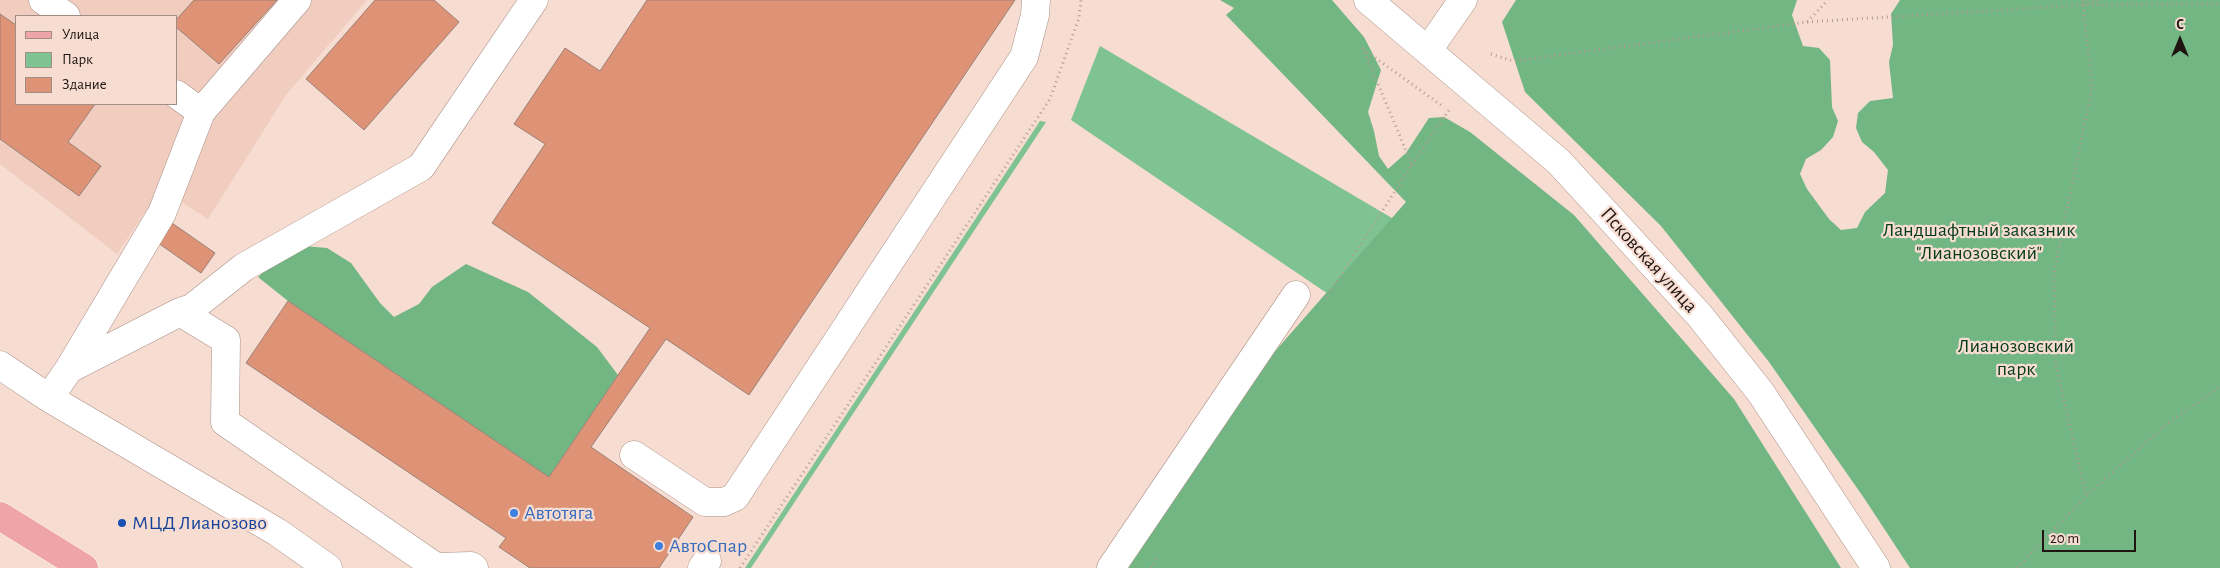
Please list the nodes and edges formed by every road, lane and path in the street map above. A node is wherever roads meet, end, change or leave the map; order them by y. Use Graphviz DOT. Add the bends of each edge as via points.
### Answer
graph roads {
  1 [pos="43,0"];
  2 [pos="297,0"];
  3 [pos="534,0"];
  4 [pos="1036,0"];
  5 [pos="1080,0"];
  6 [pos="1368,0"];
  7 [pos="1463,0"];
  8 [pos="1828,0"];
  9 [pos="2084,0"];
  10 [pos="2099,0"];
  11 [pos="2220,4"];
  12 [pos="2083,6"];
  13 [pos="65,15"];
  14 [pos="1807,22"];
  15 [pos="1428,50"];
  16 [pos="1491,54"];
  17 [pos="178,95"];
  18 [pos="201,112"];
  19 [pos="1412,165"];
  20 [pos="1395,191"];
  21 [pos="1296,296"];
  22 [pos="180,312"];
  23 [pos="0,365"];
  24 [pos="69,369"];
  25 [pos="2220,387"];
  26 [pos="49,398"];
  27 [pos="634,455"];
  28 [pos="2086,496"];
  29 [pos="0,516"];
  30 [pos="84,568"];
  31 [pos="328,568"];
  32 [pos="474,568"];
  33 [pos="740,568"];
  34 [pos="1111,568"];
  35 [pos="1876,568"];
  36 [pos="2016,568"];
  1 -- 13 [label="street"];
  2 -- 18 [label="street"];
  3 -- 22 [label="street" via="421,167 244,267 192,308"];
  4 -- 27 [label="street" via="1024,57 735,497 724,502 705,502"];
  5 -- 33 [label="path" via="1079,18 1050,100"];
  6 -- 15 [label="street, Псковская улица"];
  7 -- 15 [label="street"];
  8 -- 14 [label="path"];
  9 -- 12 [label="path"];
  10 -- 12 [label="path"];
  11 -- 12 [label="path"];
  12 -- 14 [label="path"];
  12 -- 28 [label="path" via="2092,88 2054,273 2056,366"];
  14 -- 16 [label="path" via="1513,61"];
  15 -- 35 [label="street, Псковская улица" via="1559,162 1700,316 1761,393"];
  17 -- 18 [label="street"];
  18 -- 24 [label="street" via="162,213"];
  19 -- 19 [label="path" via="1374,75 1363,48 1449,110"];
  19 -- 20 [label="path"];
  21 -- 34 [label="street"];
  22 -- 24 [label="street"];
  22 -- 32 [label="street" via="226,340 226,422 436,567"];
  23 -- 26 [label="street"];
  24 -- 26 [label="street"];
  25 -- 28 [label="path" via="2167,424"];
  26 -- 31 [label="street" via="277,532"];
  28 -- 36 [label="path"];
  29 -- 30 [label="main road"];
}
